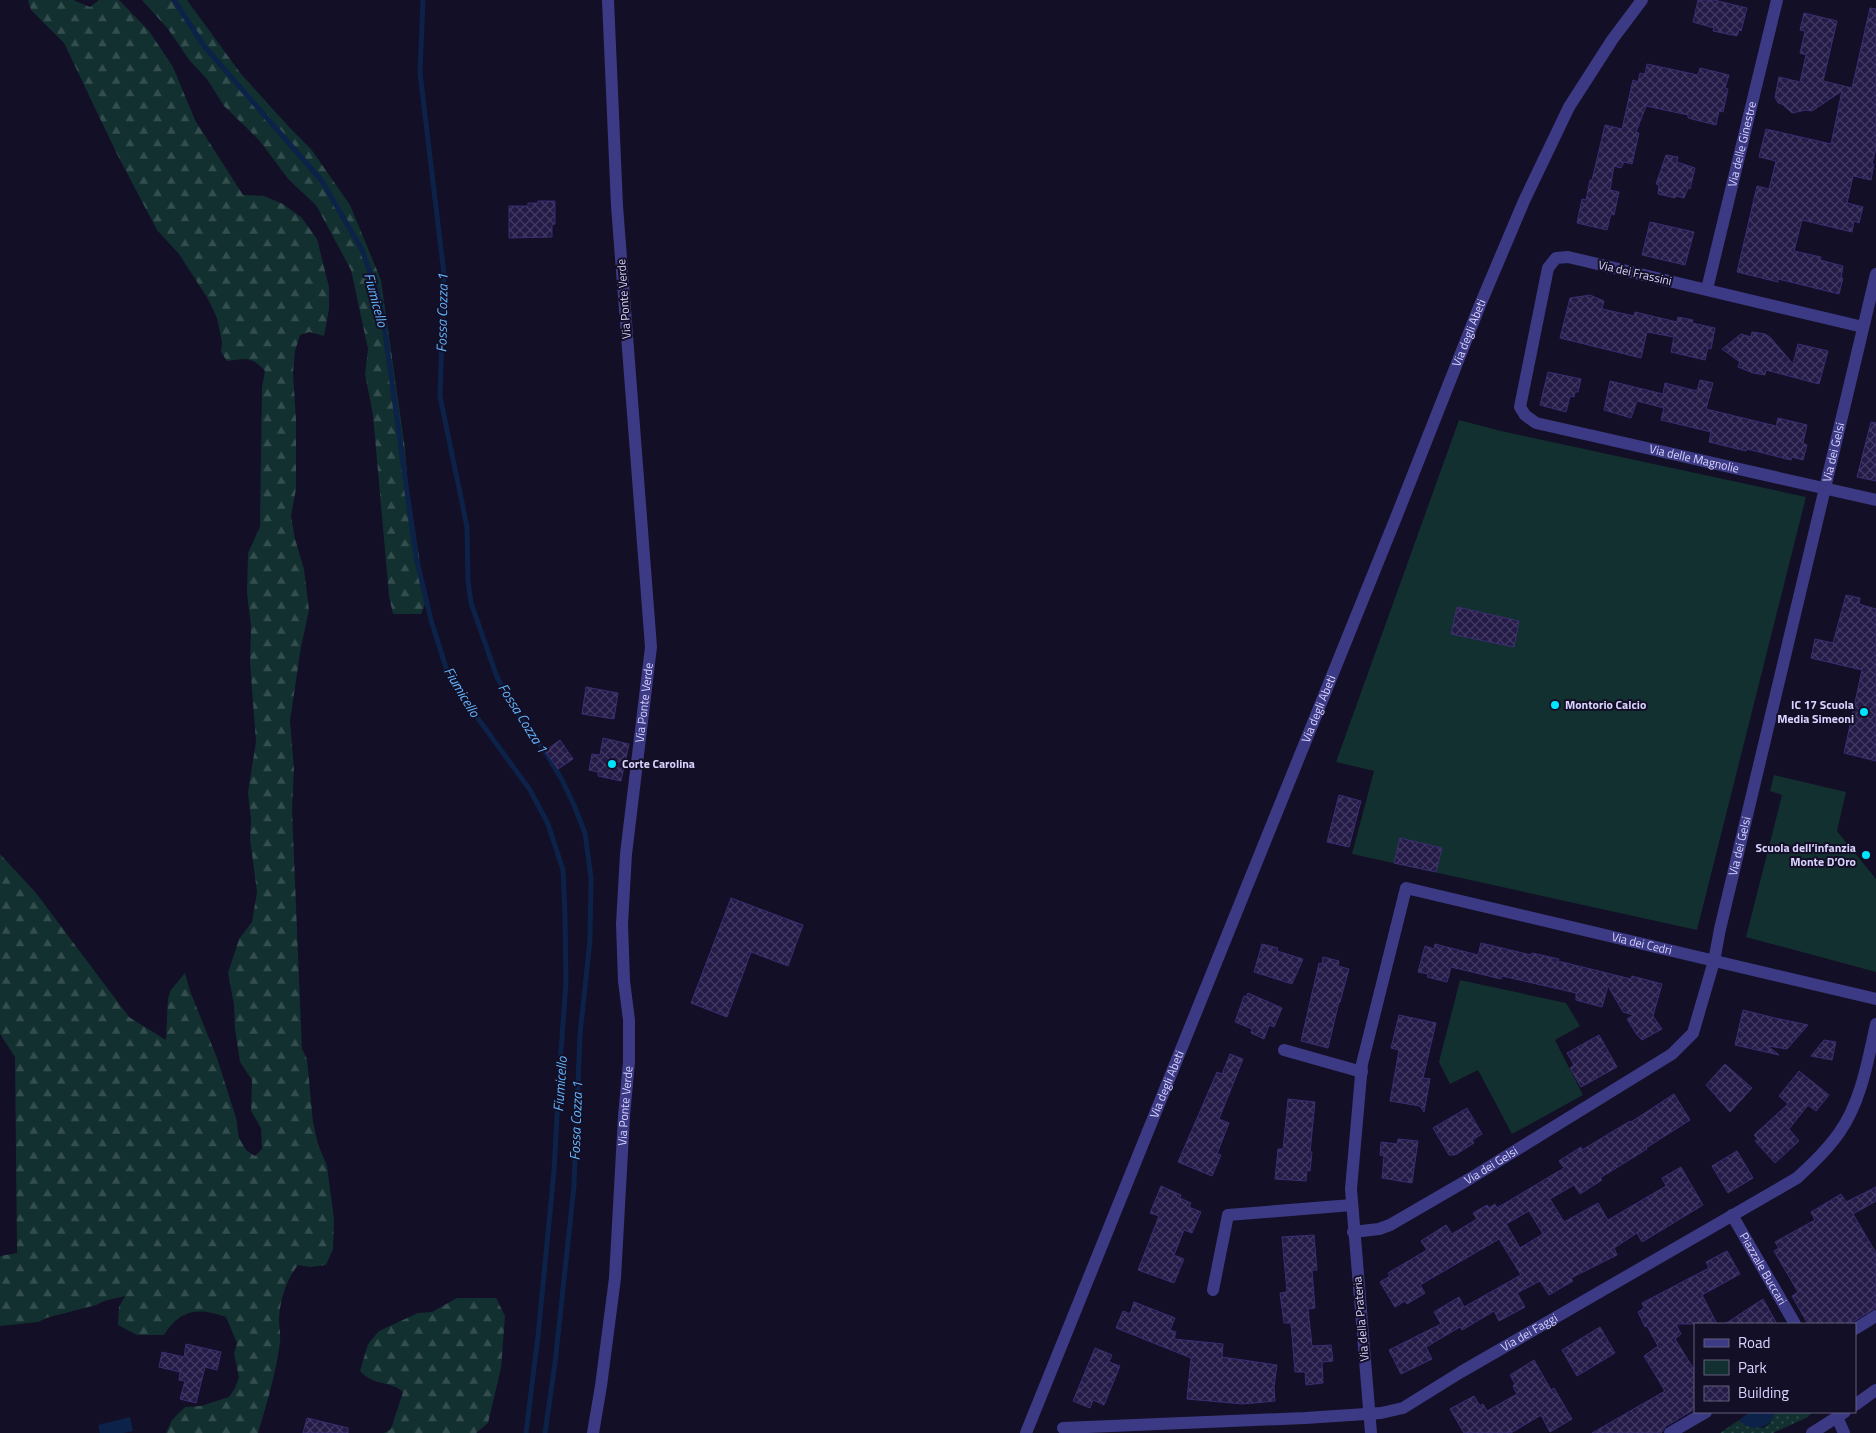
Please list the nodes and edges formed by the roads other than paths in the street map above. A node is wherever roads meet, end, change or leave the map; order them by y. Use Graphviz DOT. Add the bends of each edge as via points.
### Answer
graph roads {
  1 [pos="608,0"];
  2 [pos="1642,0"];
  3 [pos="1777,0"];
  4 [pos="1876,274"];
  5 [pos="1707,290"];
  6 [pos="1863,327"];
  7 [pos="1520,406"];
  8 [pos="1825,488"];
  9 [pos="1876,500"];
  10 [pos="1406,888"];
  11 [pos="1714,961"];
  12 [pos="1876,999"];
  13 [pos="1876,1024"];
  14 [pos="1284,1050"];
  15 [pos="1362,1072"];
  16 [pos="1352,1205"];
  17 [pos="1732,1215"];
  18 [pos="1353,1232"];
  19 [pos="1212,1290"];
  20 [pos="1876,1316"];
  21 [pos="1794,1323"];
  22 [pos="1856,1328"];
  23 [pos="1876,1390"];
  24 [pos="1856,1404"];
  25 [pos="1704,1413"];
  26 [pos="1368,1414"];
  27 [pos="1841,1414"];
  28 [pos="1063,1428"];
  29 [pos="593,1433"];
  30 [pos="1026,1433"];
  31 [pos="1371,1433"];
  32 [pos="1670,1433"];
  33 [pos="1812,1433"];
  34 [pos="1844,1433"];
  1 -- 29 [label="street, Via Ponte Verde" via="617,206 651,647 626,854 622,924 629,1062 615,1278"];
  2 -- 30 [label="street, Via degli Abeti" via="1569,107 1520,209"];
  3 -- 5 [label="street, Via delle Ginestre"];
  4 -- 6 [label="street, Via dei Gelsi"];
  5 -- 6 [label="street, Via dei Frassini"];
  5 -- 7 [label="street, Via dei Frassini" via="1568,257 1556,258 1548,268"];
  6 -- 8 [label="street, Via dei Gelsi"];
  7 -- 8 [label="street, Via delle Magnolie" via="1525,415 1536,423"];
  8 -- 9 [label="street, Via delle Magnolie"];
  8 -- 11 [label="street, Via dei Gelsi"];
  10 -- 11 [label="street, Via dei Cedri"];
  10 -- 15 [label="street, Via della Prateria"];
  11 -- 12 [label="street, Via dei Cedri"];
  11 -- 18 [label="street, Via dei Gelsi" via="1692,1033 1672,1054 1390,1224 1379,1229"];
  13 -- 17 [label="street, Via dei Faggi" via="1857,1096 1840,1132 1797,1178"];
  14 -- 15 [label="street"];
  15 -- 16 [label="street, Via della Prateria"];
  16 -- 18 [label="street, Via della Prateria"];
  16 -- 19 [label="street" via="1228,1215"];
  17 -- 21 [label="street, Piazzale Buccari"];
  17 -- 26 [label="street, Via dei Faggi" via="1403,1408"];
  18 -- 26 [label="street, Via della Prateria"];
  20 -- 22 [label="street"];
  23 -- 24 [label="street"];
  25 -- 32 [label="street"];
  26 -- 28 [label="street, Via dei Faggi"];
  26 -- 31 [label="street, Via della Prateria"];
  27 -- 33 [label="street"];
  27 -- 34 [label="street"];
}
